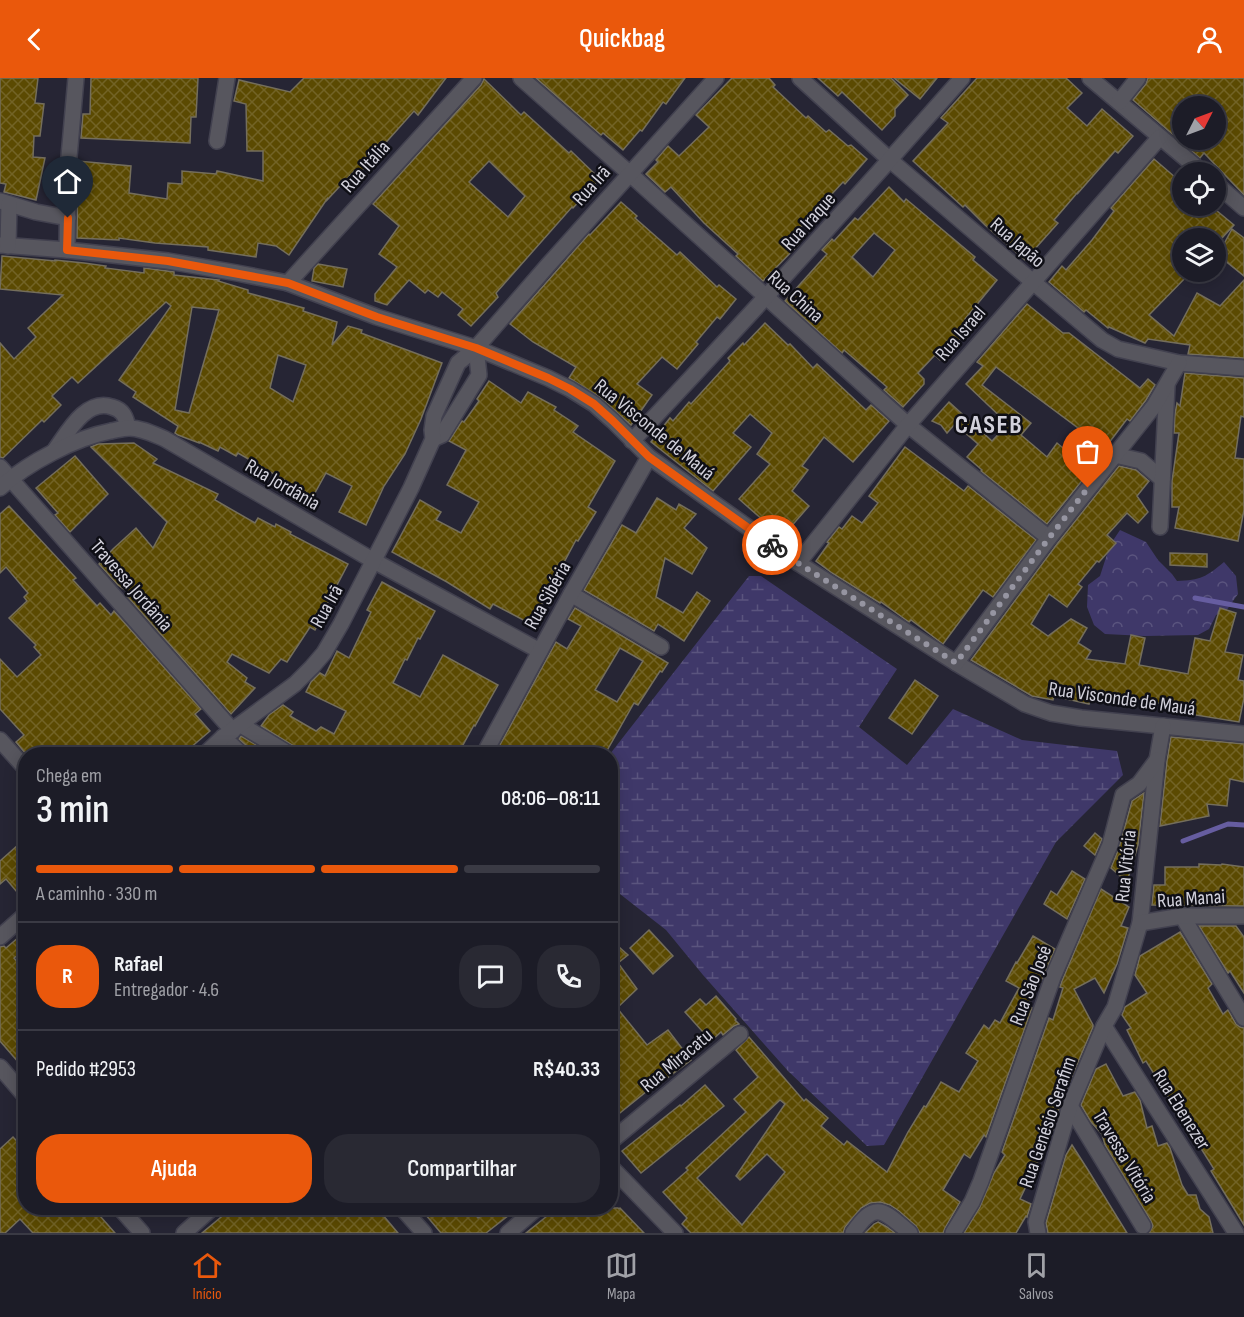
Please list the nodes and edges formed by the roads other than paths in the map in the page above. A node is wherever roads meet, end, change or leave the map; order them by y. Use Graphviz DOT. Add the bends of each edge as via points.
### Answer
graph roads {
  1 [pos="76,78"];
  2 [pos="227,78"];
  3 [pos="474,78"];
  4 [pos="521,78"];
  5 [pos="716,78"];
  6 [pos="800,78"];
  7 [pos="962,78"];
  8 [pos="1090,78"];
  9 [pos="1138,78"];
  10 [pos="1119,102"];
  11 [pos="1161,137"];
  12 [pos="217,141"];
  13 [pos="890,160"];
  14 [pos="1191,162"];
  15 [pos="629,173"];
  16 [pos="1226,192"];
  17 [pos="5,202"];
  18 [pos="1244,208"];
  19 [pos="68,218"];
  20 [pos="4,245"];
  21 [pos="67,250"];
  22 [pos="1033,282"];
  23 [pos="288,283"];
  24 [pos="766,298"];
  25 [pos="476,348"];
  26 [pos="1179,363"];
  27 [pos="1244,368"];
  28 [pos="1167,383"];
  29 [pos="908,425"];
  30 [pos="128,428"];
  31 [pos="433,439"];
  32 [pos="632,441"];
  33 [pos="53,452"];
  34 [pos="1115,455"];
  35 [pos="649,457"];
  36 [pos="3,478"];
  37 [pos="1162,479"];
  38 [pos="1160,527"];
  39 [pos="1049,538"];
  40 [pos="374,561"];
  41 [pos="798,563"];
  42 [pos="571,594"];
  43 [pos="661,648"];
  44 [pos="540,651"];
  45 [pos="956,663"];
  46 [pos="1163,726"];
  47 [pos="232,731"];
  48 [pos="1244,734"];
  49 [pos="0,740"];
  50 [pos="213,747"];
  51 [pos="238,747"];
  52 [pos="272,747"];
  53 [pos="488,747"];
  54 [pos="18,760"];
  55 [pos="1157,760"];
  56 [pos="1182,916"];
  57 [pos="1244,916"];
  58 [pos="18,921"];
  59 [pos="1140,923"];
  60 [pos="0,936"];
  61 [pos="1244,1018"];
  62 [pos="1104,1026"];
  63 [pos="740,1034"];
  64 [pos="0,1067"];
  65 [pos="18,1088"];
  66 [pos="1070,1106"];
  67 [pos="618,1135"];
  68 [pos="618,1174"];
  69 [pos="126,1215"];
  70 [pos="204,1215"];
  71 [pos="408,1215"];
  72 [pos="529,1215"];
  73 [pos="1143,1227"];
  74 [pos="142,1233"];
  75 [pos="184,1233"];
  76 [pos="424,1233"];
  77 [pos="508,1233"];
  78 [pos="675,1233"];
  79 [pos="853,1233"];
  80 [pos="910,1233"];
  81 [pos="953,1233"];
  82 [pos="1038,1233"];
  83 [pos="1236,1233"];
  1 -- 19 [label="street"];
  2 -- 12 [label="street"];
  3 -- 23 [label="street, Rua Itália"];
  4 -- 15 [label="street, Rua China"];
  5 -- 15 [label="street, Rua Irã"];
  6 -- 13 [label="street, Rua Japão"];
  7 -- 13 [label="street, Rua Iraque"];
  8 -- 10 [label="street"];
  9 -- 10 [label="street"];
  10 -- 11 [label="street"];
  11 -- 14 [label="street"];
  11 -- 22 [label="street, Rua Israel"];
  13 -- 22 [label="street, Rua Japão"];
  13 -- 24 [label="street, Rua Iraque"];
  15 -- 24 [label="street, Rua China"];
  15 -- 25 [label="street, Rua Irã"];
  16 -- 18 [label="street"];
  17 -- 19 [label="street"];
  17 -- 20 [label="street"];
  19 -- 21 [label="street"];
  20 -- 21 [label="street, Rua Visconde de Mauá"];
  21 -- 23 [label="street, Rua Visconde de Mauá" via="168,261"];
  22 -- 26 [label="street, Rua Japão" via="1118,349"];
  22 -- 29 [label="street, Rua Israel"];
  23 -- 25 [label="street, Rua Visconde de Mauá" via="377,317"];
  24 -- 29 [label="street, Rua China"];
  24 -- 32 [label="street, Rua Iraque"];
  25 -- 31 [label="street, Rua Irã" via="458,363 434,416"];
  25 -- 31 [label="street, Rua Irã" via="479,375 442,435"];
  25 -- 32 [label="street, Rua Visconde de Mauá" via="570,389 594,404"];
  26 -- 27 [label="street, Rua Japão"];
  26 -- 28 [label="street"];
  28 -- 34 [label="street"];
  28 -- 37 [label="street"];
  29 -- 39 [label="street, Rua China"];
  29 -- 41 [label="street, Rua Israel"];
  30 -- 33 [label="street, Rua Jordânia" via="94,435"];
  30 -- 33 [label="street" via="120,411 96,406 79,417"];
  30 -- 40 [label="street, Rua Jordânia" via="165,439"];
  31 -- 40 [label="street, Rua Irã"];
  32 -- 35 [label="street, Rua Visconde de Mauá"];
  33 -- 36 [label="street, Rua Jordânia"];
  34 -- 37 [label="street" via="1141,461"];
  34 -- 39 [label="street"];
  35 -- 41 [label="street, Rua Visconde de Mauá"];
  35 -- 42 [label="street, Rua Sibéria"];
  36 -- 47 [label="street, Travessa Jordânia"];
  37 -- 38 [label="street"];
  39 -- 45 [label="street"];
  40 -- 44 [label="street, Rua Jordânia"];
  40 -- 47 [label="street, Rua Irã" via="324,653 295,684"];
  41 -- 45 [label="street, Rua Visconde de Mauá"];
  42 -- 43 [label="street"];
  42 -- 44 [label="street, Rua Sibéria"];
  44 -- 53 [label="street, Rua Sibéria"];
  45 -- 46 [label="street, Rua Visconde de Mauá" via="1025,704 1051,713"];
  46 -- 48 [label="street, Rua Visconde de Mauá"];
  46 -- 55 [label="street, Rua Vitória"];
  47 -- 50 [label="street, Rua Irã"];
  47 -- 51 [label="street"];
  47 -- 52 [label="street"];
  49 -- 54 [label="street"];
  55 -- 59 [label="street, Rua Vitória"];
  55 -- 81 [label="street, Rua São José" via="1139,784 1123,795 1110,845 1053,978 981,1181"];
  56 -- 57 [label="street, Rua Manai"];
  56 -- 59 [label="street, Rua Manai"];
  56 -- 61 [label="street"];
  58 -- 60 [label="street"];
  59 -- 62 [label="street, Rua Vitória" via="1115,1007"];
  62 -- 66 [label="street, Rua Genésio Serafim"];
  62 -- 83 [label="street, Rua Ebenezer"];
  63 -- 67 [label="street, Rua Miracatu"];
  64 -- 65 [label="street"];
  66 -- 73 [label="street, Travessa Vitória"];
  66 -- 82 [label="street, Rua Genésio Serafim" via="1036,1222"];
  68 -- 78 [label="street"];
  69 -- 74 [label="street"];
  70 -- 75 [label="street"];
  71 -- 76 [label="street"];
  72 -- 77 [label="street"];
  79 -- 80 [label="street" via="866,1215 874,1211 890,1216"];
}
